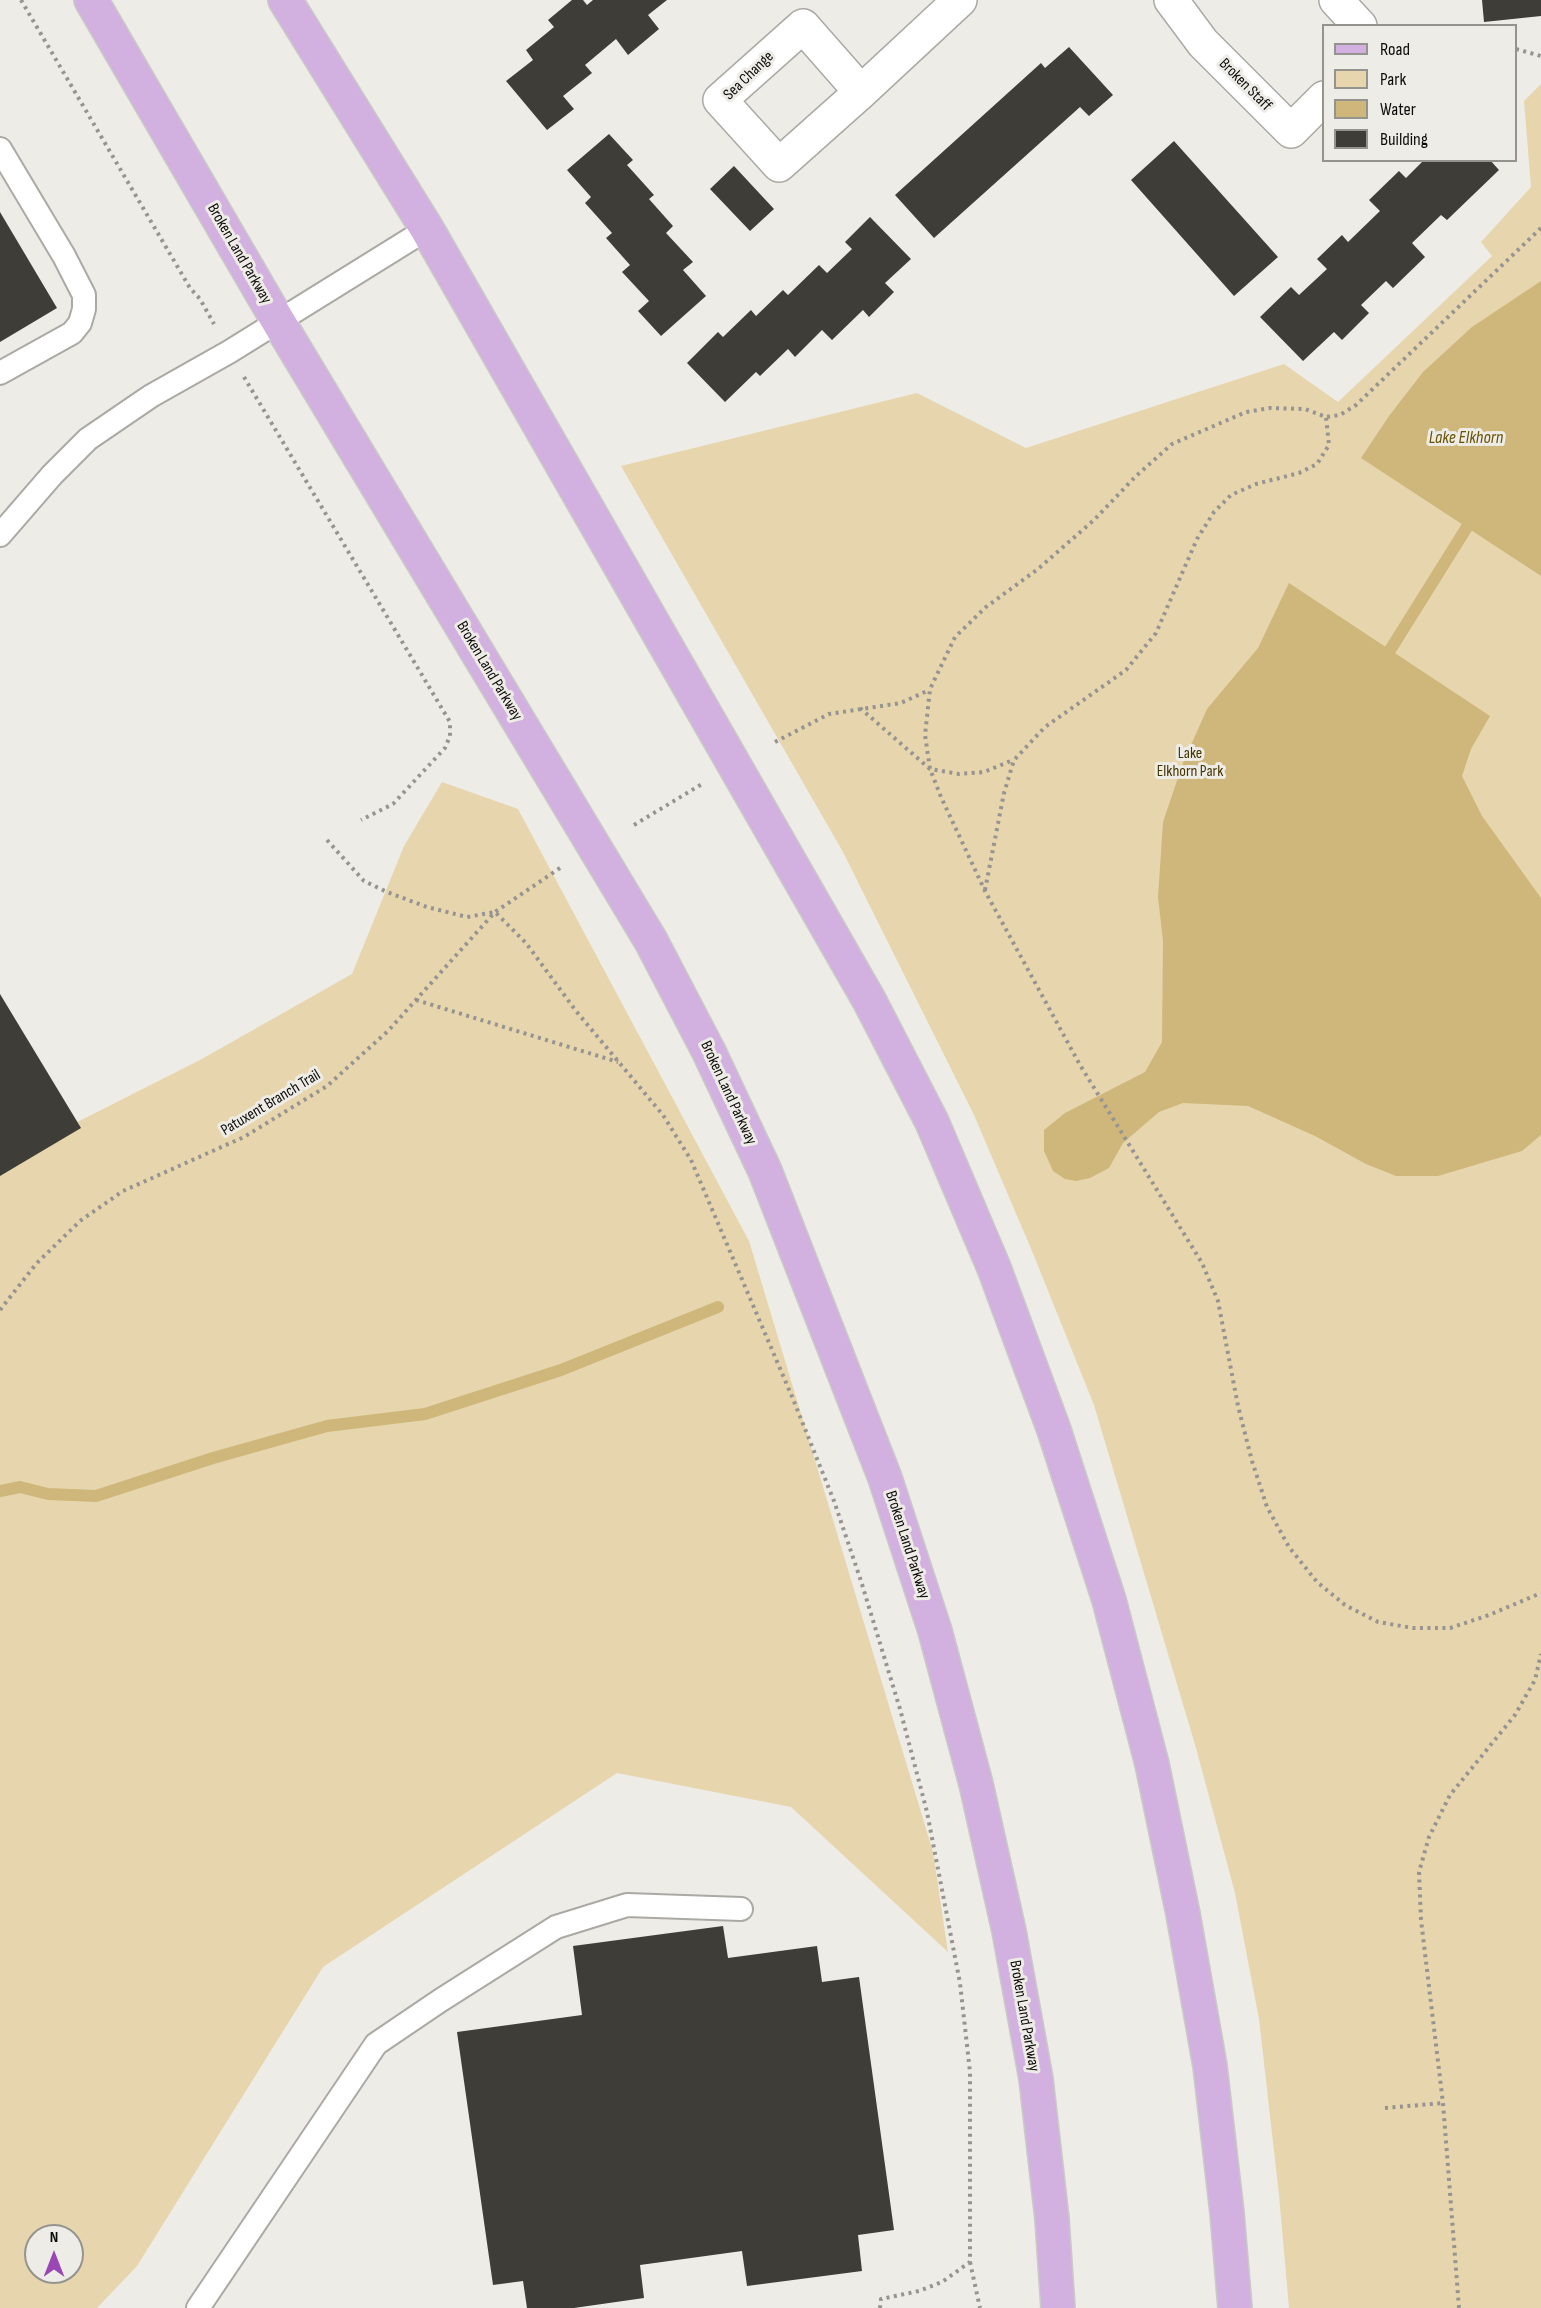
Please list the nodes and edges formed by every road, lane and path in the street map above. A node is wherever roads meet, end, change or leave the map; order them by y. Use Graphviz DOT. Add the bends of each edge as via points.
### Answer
graph roads {
  1 [pos="21,0"];
  2 [pos="91,0"];
  3 [pos="285,0"];
  4 [pos="960,0"];
  5 [pos="1171,0"];
  6 [pos="1336,0"];
  7 [pos="1358,24"];
  8 [pos="1517,50"];
  9 [pos="1541,56"];
  10 [pos="861,92"];
  11 [pos="1322,99"];
  12 [pos="0,149"];
  13 [pos="1541,228"];
  14 [pos="427,229"];
  15 [pos="200,299"];
  16 [pos="278,321"];
  17 [pos="0,373"];
  18 [pos="254,393"];
  19 [pos="1326,417"];
  20 [pos="0,535"];
  21 [pos="930,689"];
  22 [pos="860,708"];
  23 [pos="775,742"];
  24 [pos="1014,760"];
  25 [pos="930,769"];
  26 [pos="702,784"];
  27 [pos="361,820"];
  28 [pos="634,825"];
  29 [pos="327,840"];
  30 [pos="564,866"];
  31 [pos="985,891"];
  32 [pos="495,912"];
  33 [pos="416,1000"];
  34 [pos="619,1062"];
  35 [pos="0,1310"];
  36 [pos="1541,1593"];
  37 [pos="1541,1654"];
  38 [pos="741,1909"];
  39 [pos="1443,2103"];
  40 [pos="1385,2108"];
  41 [pos="970,2262"];
  42 [pos="198,2308"];
  43 [pos="880,2308"];
  44 [pos="980,2308"];
  45 [pos="1058,2308"];
  46 [pos="1234,2308"];
  47 [pos="1459,2308"];
  1 -- 15 [label="path"];
  2 -- 16 [label="main road, Broken Land Parkway"];
  3 -- 14 [label="main road"];
  4 -- 10 [label="street"];
  5 -- 11 [label="street, Broken Staff" via="1203,43 1291,131"];
  6 -- 7 [label="street"];
  8 -- 9 [label="path"];
  12 -- 17 [label="lane" via="79,283 84,309 72,333"];
  13 -- 19 [label="path" via="1356,405 1340,415"];
  14 -- 16 [label="lane"];
  14 -- 46 [label="main road" via="869,1000 932,1122 994,1268 1054,1430 1105,1589 1152,1764 1210,2066"];
  16 -- 20 [label="lane" via="151,396 88,439"];
  16 -- 45 [label="main road, Broken Land Parkway" via="651,941 765,1171 826,1324 896,1511 935,1631 976,1784 1009,1931 1036,2079"];
  18 -- 27 [label="path" via="450,722 445,748 393,804"];
  19 -- 21 [label="path" via="1305,409 1246,412 1172,444 1094,520 955,637"];
  19 -- 24 [label="path" via="1329,445 1317,464 1231,495 1214,512 1197,539 1156,633 1126,670 1045,727"];
  21 -- 22 [label="path" via="901,703"];
  21 -- 25 [label="path" via="925,735"];
  22 -- 23 [label="path" via="829,714"];
  22 -- 25 [label="path"];
  24 -- 25 [label="path" via="984,772 959,774"];
  24 -- 31 [label="path"];
  25 -- 31 [label="path"];
  26 -- 28 [label="path"];
  29 -- 32 [label="path" via="364,881 387,892 467,917"];
  30 -- 32 [label="path, Patuxent Branch Trail"];
  31 -- 36 [label="path" via="1080,1065 1202,1263 1218,1301 1238,1406 1267,1507 1289,1546 1317,1582 1345,1605 1378,1622 1413,1628 1450,1628"];
  32 -- 33 [label="path, Patuxent Branch Trail"];
  32 -- 34 [label="path" via="526,943"];
  33 -- 34 [label="path"];
  33 -- 35 [label="path, Patuxent Branch Trail" via="327,1086 244,1137 123,1191 80,1221 36,1264"];
  34 -- 41 [label="path" via="663,1115 691,1160 710,1202 834,1501 897,1698 927,1812 960,1983 970,2072"];
  37 -- 39 [label="path" via="1535,1680 1515,1715 1450,1795 1429,1837 1419,1872"];
  38 -- 42 [label="lane" via="627,1905 556,1927 376,2044"];
  39 -- 40 [label="path"];
  39 -- 47 [label="path"];
  41 -- 43 [label="path" via="942,2282 881,2299"];
  41 -- 44 [label="path"];
}
